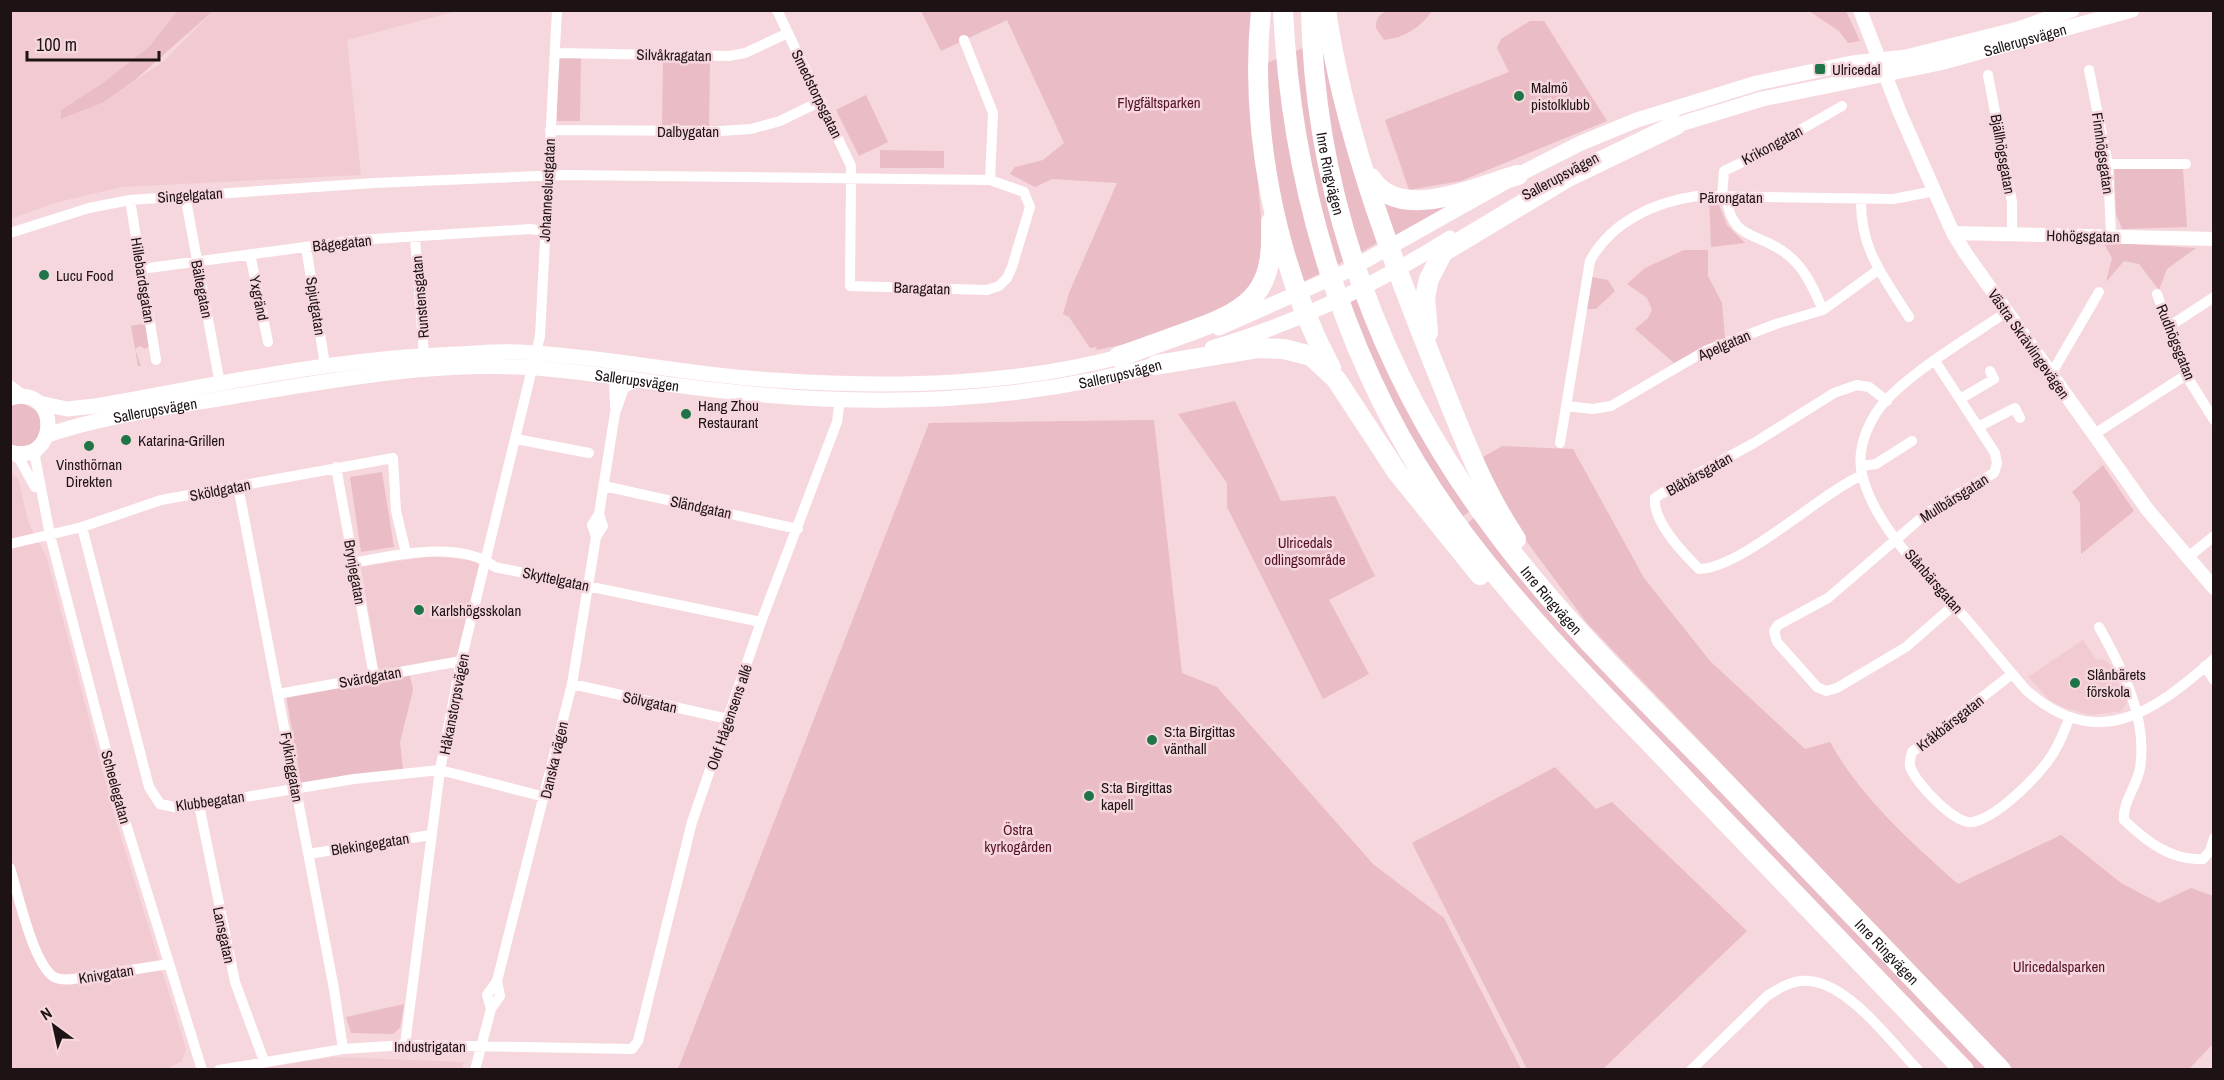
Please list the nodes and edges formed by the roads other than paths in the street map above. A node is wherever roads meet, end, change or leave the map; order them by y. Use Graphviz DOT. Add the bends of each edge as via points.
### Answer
graph roads {
  1 [pos="557,10"];
  2 [pos="777,10"];
  3 [pos="1261,10"];
  4 [pos="1283,10"];
  5 [pos="1311,10"];
  6 [pos="1326,10"];
  7 [pos="1860,10"];
  8 [pos="2072,10"];
  9 [pos="2132,10"];
  10 [pos="788,33"];
  11 [pos="963,40"];
  12 [pos="555,53"];
  13 [pos="1880,60"];
  14 [pos="2090,70"];
  15 [pos="1886,75"];
  16 [pos="1988,75"];
  17 [pos="821,101"];
  18 [pos="1842,106"];
  19 [pos="1676,125"];
  20 [pos="550,130"];
  21 [pos="1360,157"];
  22 [pos="2108,164"];
  23 [pos="2186,164"];
  24 [pos="1518,175"];
  25 [pos="547,176"];
  26 [pos="851,178"];
  27 [pos="990,180"];
  28 [pos="1269,186"];
  29 [pos="1935,191"];
  30 [pos="1024,192"];
  31 [pos="185,195"];
  32 [pos="1724,196"];
  33 [pos="1861,199"];
  34 [pos="130,200"];
  35 [pos="545,231"];
  36 [pos="10,233"];
  37 [pos="1953,233"];
  38 [pos="2012,234"];
  39 [pos="2111,236"];
  40 [pos="415,238"];
  41 [pos="2214,239"];
  42 [pos="306,247"];
  43 [pos="1391,248"];
  44 [pos="250,254"];
  45 [pos="196,262"];
  46 [pos="141,269"];
  47 [pos="1399,270"];
  48 [pos="1878,270"];
  49 [pos="2099,292"];
  50 [pos="1300,294"];
  51 [pos="2157,294"];
  52 [pos="2214,297"];
  53 [pos="1823,310"];
  54 [pos="2005,313"];
  55 [pos="1307,315"];
  56 [pos="1909,317"];
  57 [pos="2170,326"];
  58 [pos="268,342"];
  59 [pos="424,355"];
  60 [pos="1118,357"];
  61 [pos="156,360"];
  62 [pos="535,361"];
  63 [pos="1935,361"];
  64 [pos="326,365"];
  65 [pos="1156,365"];
  66 [pos="1434,365"];
  67 [pos="695,371"];
  68 [pos="2186,375"];
  69 [pos="2050,376"];
  70 [pos="614,378"];
  71 [pos="1995,379"];
  72 [pos="643,381"];
  73 [pos="220,384"];
  74 [pos="10,385"];
  75 [pos="1348,398"];
  76 [pos="25,399"];
  77 [pos="1960,399"];
  78 [pos="840,400"];
  79 [pos="1887,401"];
  80 [pos="1566,405"];
  81 [pos="615,414"];
  82 [pos="2020,418"];
  83 [pos="2214,420"];
  84 [pos="1978,427"];
  85 [pos="2093,435"];
  86 [pos="516,439"];
  87 [pos="44,440"];
  88 [pos="1912,441"];
  89 [pos="1560,443"];
  90 [pos="10,452"];
  91 [pos="589,453"];
  92 [pos="336,467"];
  93 [pos="1862,471"];
  94 [pos="238,486"];
  95 [pos="604,486"];
  96 [pos="42,500"];
  97 [pos="82,527"];
  98 [pos="798,529"];
  99 [pos="50,535"];
  100 [pos="2214,536"];
  101 [pos="1897,539"];
  102 [pos="10,544"];
  103 [pos="406,553"];
  104 [pos="2187,558"];
  105 [pos="487,560"];
  106 [pos="353,562"];
  107 [pos="587,586"];
  108 [pos="2214,588"];
  109 [pos="1954,605"];
  110 [pos="761,622"];
  111 [pos="2098,627"];
  112 [pos="1588,638"];
  113 [pos="462,661"];
  114 [pos="2209,662"];
  115 [pos="2012,674"];
  116 [pos="374,676"];
  117 [pos="2214,680"];
  118 [pos="572,684"];
  119 [pos="278,694"];
  120 [pos="2136,713"];
  121 [pos="728,719"];
  122 [pos="2069,719"];
  123 [pos="1648,741"];
  124 [pos="440,770"];
  125 [pos="295,788"];
  126 [pos="545,797"];
  127 [pos="199,805"];
  128 [pos="431,835"];
  129 [pos="2214,838"];
  130 [pos="308,854"];
  131 [pos="10,868"];
  132 [pos="169,964"];
  133 [pos="638,1041"];
  134 [pos="405,1045"];
  135 [pos="482,1047"];
  136 [pos="343,1049"];
  137 [pos="264,1061"];
  138 [pos="202,1070"];
  139 [pos="219,1070"];
  140 [pos="475,1070"];
  141 [pos="1691,1070"];
  142 [pos="1918,1070"];
  143 [pos="1964,1070"];
  144 [pos="2001,1070"];
  1 -- 12 [label="street, Johanneslustgatan"];
  2 -- 10 [label="street, Smedstorpsgatan"];
  3 -- 28 [label="highway" via="1259,109"];
  4 -- 123 [label="highway, Inre Ringvägen" via="1297,142 1319,241 1348,325 1396,426 1464,535 1536,622"];
  5 -- 112 [label="highway, Inre Ringvägen" via="1321,131 1342,223 1371,309 1413,402 1472,499 1528,571"];
  6 -- 21 [label="highway"];
  7 -- 13 [label="street, Västra Skrävlingevägen"];
  8 -- 13 [label="main road, Sallerupsvägen" via="1980,40"];
  9 -- 15 [label="main road, Sallerupsvägen"];
  10 -- 12 [label="street, Silvåkragatan" via="745,53 729,56"];
  10 -- 17 [label="street, Smedstorpsgatan"];
  11 -- 27 [label="street" via="993,113"];
  12 -- 20 [label="street, Johanneslustgatan"];
  13 -- 15 [label="street, Västra Skrävlingevägen"];
  13 -- 24 [label="main road, Sallerupsvägen" via="1799,74 1694,101 1595,137"];
  14 -- 22 [label="street, Finnhögsgatan"];
  15 -- 19 [label="main road, Sallerupsvägen" via="1762,99"];
  15 -- 29 [label="street, Västra Skrävlingevägen"];
  16 -- 38 [label="street, Bjällhögsgatan" via="2012,202"];
  17 -- 20 [label="street, Dalbygatan" via="780,121 751,129"];
  17 -- 26 [label="street, Smedstorpsgatan" via="851,166"];
  18 -- 32 [label="street, Krikongatan" via="1724,171"];
  19 -- 47 [label="main road, Sallerupsvägen" via="1578,165"];
  19 -- 66 [label="highway" via="1569,177 1443,252 1425,297"];
  20 -- 25 [label="street, Johanneslustgatan"];
  21 -- 24 [label="highway" via="1376,187 1389,197 1404,201 1442,196"];
  21 -- 43 [label="highway"];
  22 -- 23 [label="street"];
  22 -- 39 [label="street, Finnhögsgatan"];
  24 -- 43 [label="main road, Sallerupsvägen"];
  25 -- 26 [label="street, Singelgatan"];
  25 -- 31 [label="street, Singelgatan"];
  25 -- 35 [label="street, Johanneslustgatan"];
  26 -- 27 [label="street, Singelgatan"];
  26 -- 30 [label="street, Baragatan" via="850,286 987,290 999,286 1012,267 1030,207"];
  27 -- 30 [label="street, Singelgatan"];
  28 -- 50 [label="highway"];
  28 -- 60 [label="highway" via="1270,257 1265,277 1251,300 1237,312 1213,323"];
  29 -- 33 [label="street, Pärongatan" via="1893,199"];
  29 -- 37 [label="street, Västra Skrävlingevägen"];
  31 -- 34 [label="street, Singelgatan"];
  31 -- 45 [label="street, Bältegatan"];
  32 -- 33 [label="street, Pärongatan"];
  32 -- 53 [label="street, Krikongatan" via="1734,224 1794,260"];
  32 -- 80 [label="street, Pärongatan" via="1697,196 1671,202 1619,225 1601,242 1590,261"];
  33 -- 48 [label="street" via="1863,234"];
  34 -- 36 [label="street, Singelgatan" via="89,208"];
  34 -- 46 [label="street, Hillebardsgatan"];
  35 -- 40 [label="street, Bågegatan"];
  35 -- 62 [label="street, Johanneslustgatan"];
  37 -- 38 [label="street, Hohögsgatan"];
  37 -- 54 [label="street, Västra Skrävlingevägen"];
  38 -- 39 [label="street, Hohögsgatan"];
  39 -- 41 [label="street, Hohögsgatan"];
  40 -- 42 [label="street, Bågegatan"];
  40 -- 59 [label="street, Runstensgatan"];
  42 -- 44 [label="street, Bågegatan"];
  42 -- 64 [label="street, Spjutgatan"];
  43 -- 47 [label="highway"];
  43 -- 50 [label="main road, Sallerupsvägen"];
  44 -- 45 [label="street, Bågegatan"];
  44 -- 58 [label="street, Yxgränd"];
  45 -- 46 [label="street, Bågegatan"];
  45 -- 73 [label="street, Bältegatan"];
  46 -- 61 [label="street, Hillebardsgatan"];
  47 -- 55 [label="main road, Sallerupsvägen"];
  47 -- 66 [label="highway"];
  48 -- 53 [label="street, Apelgatan"];
  48 -- 56 [label="street"];
  49 -- 69 [label="street"];
  50 -- 55 [label="highway"];
  50 -- 60 [label="main road, Sallerupsvägen" via="1216,329"];
  51 -- 57 [label="street, Rudhögsgatan"];
  52 -- 57 [label="street"];
  53 -- 80 [label="street, Apelgatan" via="1705,351 1611,406 1593,409"];
  54 -- 63 [label="street, Slånbärsgatan"];
  54 -- 69 [label="street, Västra Skrävlingevägen"];
  55 -- 65 [label="main road, Sallerupsvägen"];
  55 -- 75 [label="highway"];
  57 -- 68 [label="street, Rudhögsgatan"];
  59 -- 62 [label="main road, Sallerupsvägen"];
  59 -- 64 [label="main road, Sallerupsvägen"];
  60 -- 67 [label="main road, Sallerupsvägen" via="1014,377 947,383 774,380"];
  62 -- 67 [label="main road, Sallerupsvägen"];
  62 -- 70 [label="main road, Sallerupsvägen"];
  62 -- 86 [label="street, Håkanstorpsvägen"];
  62 -- 87 [label="main road, Sallerupsvägen" via="329,381 108,418"];
  63 -- 77 [label="street, Mullbärsgatan"];
  63 -- 79 [label="street, Slånbärsgatan"];
  64 -- 73 [label="main road, Sallerupsvägen"];
  65 -- 75 [label="highway" via="1260,348 1302,352 1320,363"];
  65 -- 78 [label="main road, Sallerupsvägen" via="1005,396 896,402"];
  66 -- 112 [label="highway" via="1497,509 1532,564"];
  67 -- 70 [label="main road" via="622,371"];
  68 -- 83 [label="street, Rudhögsgatan"];
  68 -- 85 [label="street"];
  69 -- 85 [label="street, Västra Skrävlingevägen"];
  70 -- 72 [label="main road, Sallerupsvägen"];
  70 -- 81 [label="street, Danska vägen"];
  71 -- 77 [label="street"];
  72 -- 78 [label="main road, Sallerupsvägen"];
  72 -- 81 [label="street, Danska vägen" via="624,388"];
  73 -- 76 [label="main road, Sallerupsvägen" via="67,409"];
  74 -- 76 [label="street"];
  75 -- 123 [label="highway" via="1396,472 1465,558 1570,670"];
  76 -- 87 [label="main road" via="48,418"];
  77 -- 84 [label="street, Mullbärsgatan"];
  78 -- 98 [label="street, Olof Hågensens allé" via="837,422"];
  79 -- 93 [label="street, Slånbärsgatan" via="1864,437"];
  79 -- 93 [label="street, Blåbärsgatan" via="1869,387 1857,385 1834,393 1661,494 1654,505 1684,554 1700,568 1711,568 1767,538"];
  80 -- 89 [label="street, Pärongatan"];
  81 -- 95 [label="street, Danska vägen"];
  82 -- 84 [label="street" via="2014,408"];
  84 -- 101 [label="street, Mullbärsgatan" via="1995,453 1994,473 1928,512"];
  85 -- 104 [label="street, Västra Skrävlingevägen"];
  86 -- 91 [label="street"];
  86 -- 105 [label="street, Håkanstorpsvägen"];
  87 -- 90 [label="main road, Sallerupsvägen" via="29,452"];
  87 -- 96 [label="street, Scheelegatan" via="35,457"];
  88 -- 93 [label="street"];
  90 -- 96 [label="street, Scheelegatan" via="20,460"];
  92 -- 94 [label="street, Sköldgatan"];
  92 -- 103 [label="street, Sköldgatan" via="393,458 396,511"];
  92 -- 106 [label="street, Brynjegatan"];
  93 -- 101 [label="street, Slånbärsgatan" via="1869,497"];
  94 -- 97 [label="street, Sköldgatan" via="161,500"];
  94 -- 119 [label="street, Fylkinggatan"];
  95 -- 98 [label="street, Sländgatan"];
  95 -- 107 [label="street, Danska vägen" via="599,514 603,526 596,537"];
  96 -- 99 [label="street, Scheelegatan"];
  97 -- 99 [label="street, Sköldgatan"];
  97 -- 127 [label="street, Klubbegatan" via="151,794 160,804 172,808"];
  98 -- 110 [label="street, Olof Hågensens allé"];
  99 -- 102 [label="street"];
  99 -- 132 [label="street, Scheelegatan" via="122,811"];
  100 -- 104 [label="street"];
  101 -- 109 [label="street, Slånbärsgatan"];
  101 -- 109 [label="street" via="1838,591 1778,625 1774,631 1777,642 1817,687 1826,691 1906,647"];
  103 -- 105 [label="street, Skyttelgatan" via="443,552"];
  103 -- 106 [label="street, Skyttelgatan"];
  104 -- 108 [label="street, Västra Skrävlingevägen"];
  105 -- 107 [label="street, Skyttelgatan" via="495,567"];
  105 -- 113 [label="street, Håkanstorpsvägen"];
  106 -- 116 [label="street, Brynjegatan"];
  107 -- 110 [label="street, Skyttelgatan"];
  107 -- 118 [label="street, Danska vägen"];
  109 -- 115 [label="street, Slånbärsgatan"];
  110 -- 121 [label="street, Olof Hågensens allé"];
  111 -- 120 [label="street" via="2131,690"];
  112 -- 144 [label="highway, Inre Ringvägen"];
  113 -- 116 [label="street, Svärdgatan"];
  113 -- 124 [label="street, Håkanstorpsvägen"];
  114 -- 117 [label="street"];
  114 -- 120 [label="street, Slånbärsgatan" via="2172,693"];
  115 -- 122 [label="street, Slånbärsgatan" via="2039,702"];
  115 -- 122 [label="street, Kråkbärsgatan" via="1912,752 1910,767 1918,782 1950,812 1972,823 2021,790 2049,760"];
  116 -- 119 [label="street, Svärdgatan"];
  118 -- 121 [label="street, Sölvgatan"];
  118 -- 126 [label="street, Danska vägen"];
  119 -- 125 [label="street, Fylkinggatan"];
  120 -- 122 [label="street, Slånbärsgatan" via="2105,722"];
  120 -- 129 [label="street" via="2142,754 2123,811 2124,820 2167,853 2189,860 2203,859"];
  121 -- 133 [label="street, Olof Hågensens allé" via="692,822"];
  123 -- 143 [label="highway, Inre Ringvägen"];
  124 -- 125 [label="street, Klubbegatan"];
  124 -- 126 [label="street, Klubbegatan"];
  124 -- 128 [label="street, Håkanstorpsvägen"];
  125 -- 127 [label="street, Klubbegatan"];
  125 -- 130 [label="street, Fylkinggatan"];
  126 -- 135 [label="street, Danska vägen" via="497,981 500,996 491,1009"];
  127 -- 137 [label="street, Lansgatan" via="235,982"];
  128 -- 130 [label="street, Blekingegatan"];
  128 -- 134 [label="street, Håkanstorpsvägen"];
  130 -- 136 [label="street, Fylkinggatan"];
  131 -- 132 [label="street, Knivgatan" via="38,955 52,976 73,980"];
  132 -- 138 [label="street, Scheelegatan"];
  133 -- 135 [label="street, Industrigatan" via="625,1051"];
  134 -- 135 [label="street, Industrigatan"];
  134 -- 136 [label="street, Industrigatan"];
  135 -- 140 [label="street, Danska vägen"];
  136 -- 137 [label="street, Industrigatan"];
  137 -- 139 [label="street, Industrigatan"];
  141 -- 142 [label="street" via="1767,996 1780,987 1807,980 1825,983 1852,1001"];
}
